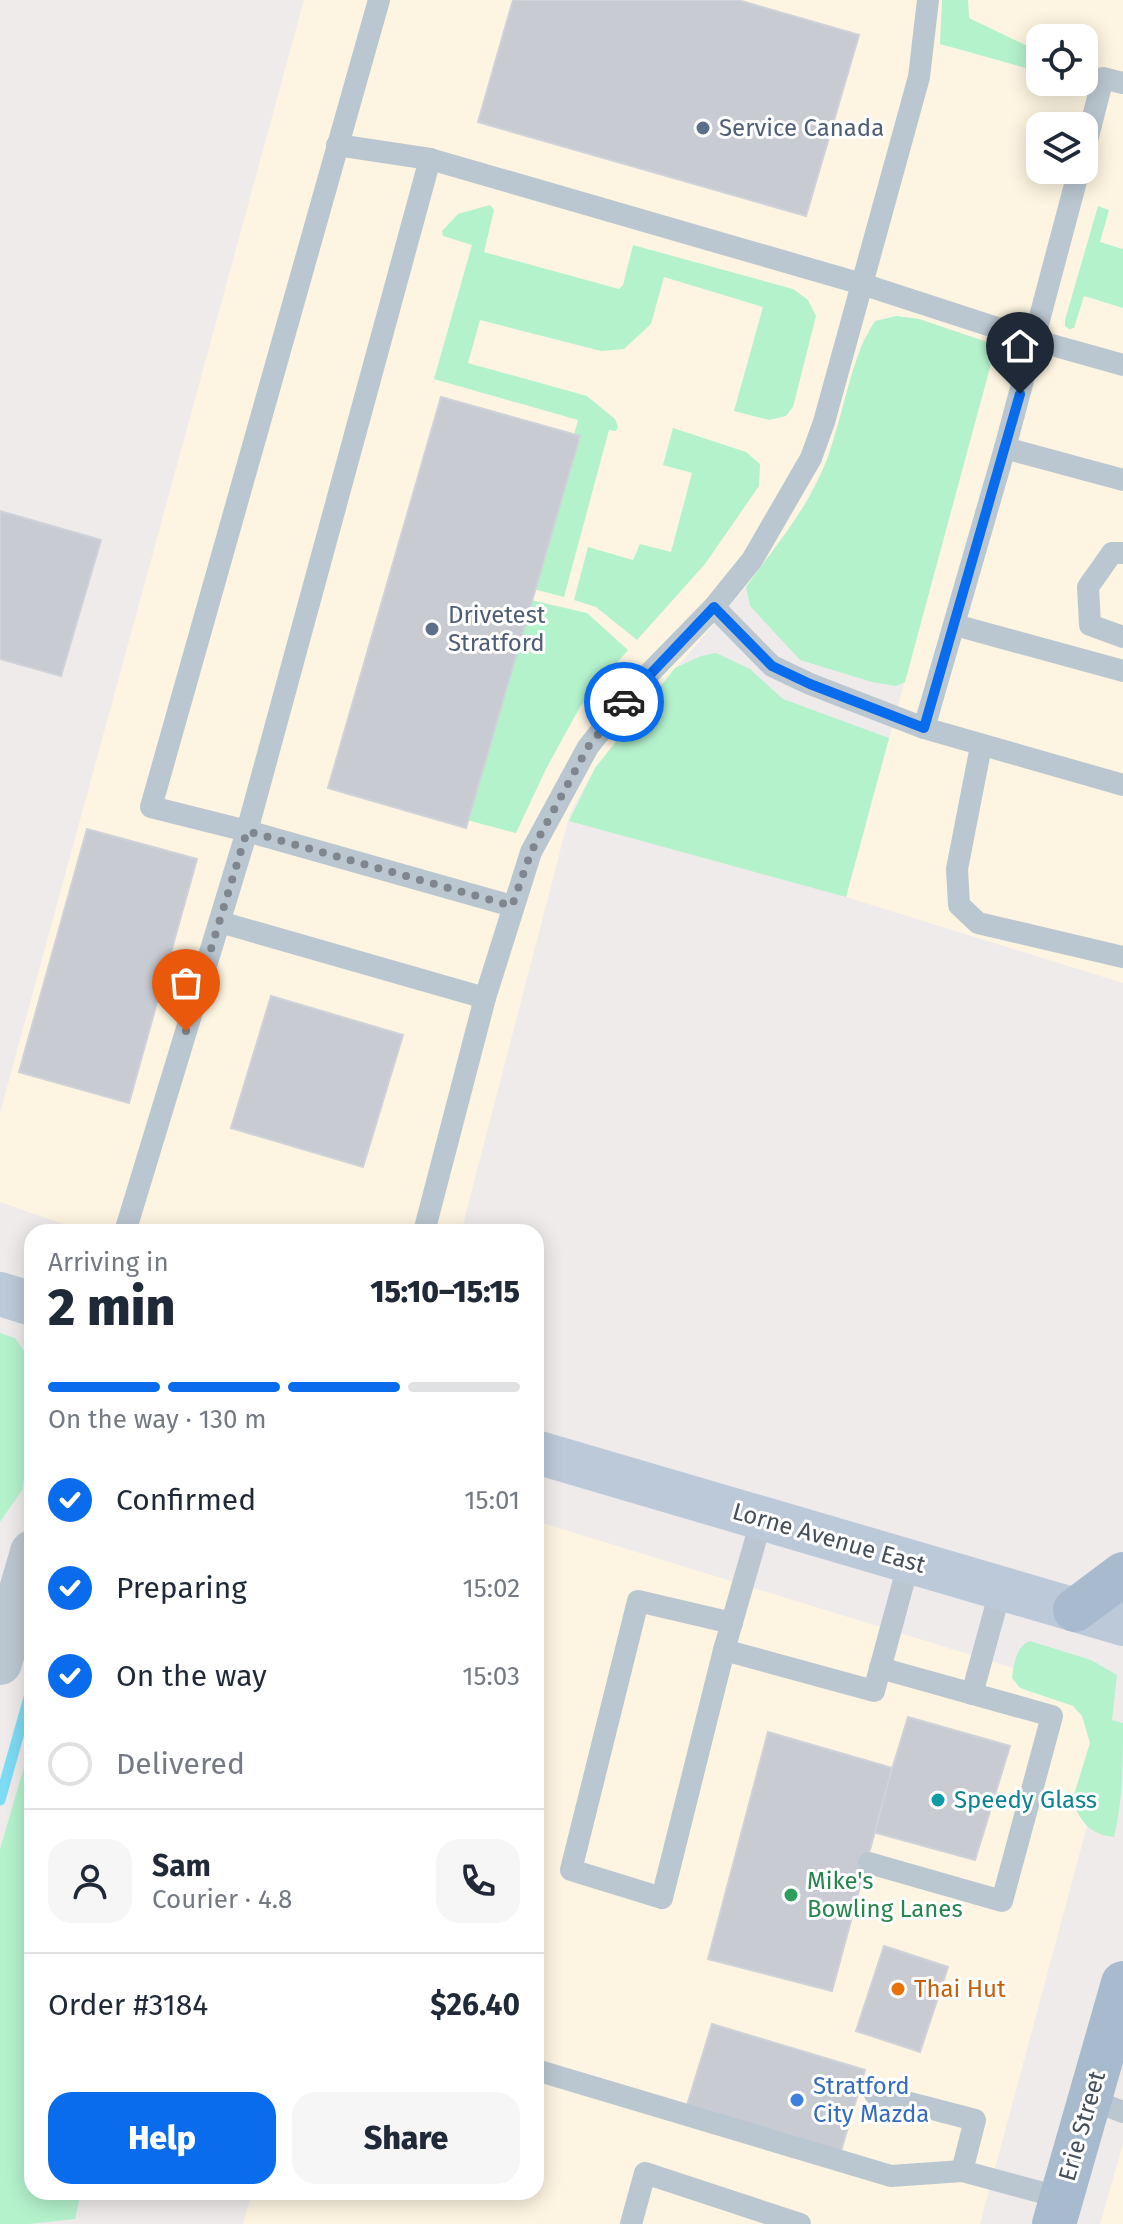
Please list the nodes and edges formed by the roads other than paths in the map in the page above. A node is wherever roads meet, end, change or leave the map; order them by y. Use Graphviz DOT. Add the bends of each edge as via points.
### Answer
graph roads {
  1 [pos="379,0"];
  2 [pos="928,0"];
  3 [pos="1123,83"];
  4 [pos="1094,112"];
  5 [pos="337,145"];
  6 [pos="430,159"];
  7 [pos="1075,184"];
  8 [pos="862,284"];
  9 [pos="1034,340"];
  10 [pos="1123,365"];
  11 [pos="1005,448"];
  12 [pos="1123,480"];
  13 [pos="1123,553"];
  14 [pos="714,607"];
  15 [pos="955,625"];
  16 [pos="1123,637"];
  17 [pos="1123,671"];
  18 [pos="924,728"];
  19 [pos="981,746"];
  20 [pos="1123,785"];
  21 [pos="247,831"];
  22 [pos="512,906"];
  23 [pos="220,922"];
  24 [pos="1123,957"];
  25 [pos="485,998"];
  26 [pos="127,1224"];
  27 [pos="426,1224"];
  28 [pos="0,1294"];
  29 [pos="24,1302"];
  30 [pos="544,1454"];
  31 [pos="762,1518"];
  32 [pos="909,1562"];
  33 [pos="1123,1574"];
  34 [pos="24,1580"];
  35 [pos="1001,1588"];
  36 [pos="1075,1610"];
  37 [pos="732,1623"];
  38 [pos="1123,1624"];
  39 [pos="724,1650"];
  40 [pos="0,1663"];
  41 [pos="880,1668"];
  42 [pos="972,1694"];
  43 [pos="869,1863"];
  44 [pos="1123,1983"];
  45 [pos="544,2072"];
  46 [pos="875,2094"];
  47 [pos="1106,2106"];
  48 [pos="962,2171"];
  49 [pos="1058,2211"];
  50 [pos="631,2224"];
  51 [pos="800,2224"];
  1 -- 5 [label="lane"];
  2 -- 8 [label="lane" via="919,77"];
  3 -- 4 [label="lane" via="1103,78"];
  5 -- 6 [label="lane"];
  5 -- 21 [label="lane" via="151,807"];
  6 -- 8 [label="lane"];
  6 -- 21 [label="lane"];
  7 -- 9 [label="lane"];
  8 -- 9 [label="lane"];
  8 -- 14 [label="lane" via="811,458 752,560"];
  9 -- 10 [label="lane"];
  9 -- 11 [label="lane"];
  11 -- 12 [label="lane"];
  11 -- 15 [label="lane"];
  13 -- 16 [label="lane" via="1112,553 1088,587 1090,625"];
  14 -- 18 [label="lane" via="772,666"];
  14 -- 22 [label="lane" via="636,687 588,747 531,852"];
  15 -- 17 [label="lane"];
  15 -- 18 [label="lane"];
  18 -- 19 [label="lane"];
  19 -- 20 [label="lane"];
  19 -- 24 [label="lane" via="957,869 959,905 978,923"];
  21 -- 22 [label="lane"];
  21 -- 23 [label="lane"];
  22 -- 25 [label="lane"];
  23 -- 25 [label="lane"];
  23 -- 26 [label="lane"];
  25 -- 27 [label="lane"];
  28 -- 29 [label="main road"];
  30 -- 31 [label="main road, Lorne Avenue East"];
  31 -- 32 [label="main road, Lorne Avenue East"];
  31 -- 37 [label="lane"];
  32 -- 35 [label="main road, Lorne Avenue East"];
  32 -- 41 [label="lane"];
  33 -- 36 [label="main road"];
  34 -- 40 [label="street"];
  35 -- 36 [label="main road, Lorne Avenue East"];
  35 -- 42 [label="lane"];
  36 -- 38 [label="main road, Lorne Avenue East"];
  37 -- 39 [label="lane"];
  37 -- 39 [label="lane" via="638,1601 571,1870 662,1898"];
  39 -- 41 [label="lane" via="874,1691"];
  41 -- 42 [label="lane"];
  42 -- 43 [label="lane" via="1052,1716 1002,1901"];
  44 -- 47 [label="main road, Erie Street"];
  45 -- 48 [label="lane" via="891,2176"];
  46 -- 48 [label="lane" via="975,2120"];
  47 -- 49 [label="main road, Erie Street"];
  48 -- 49 [label="lane"];
  50 -- 51 [label="lane" via="645,2173"];
}
